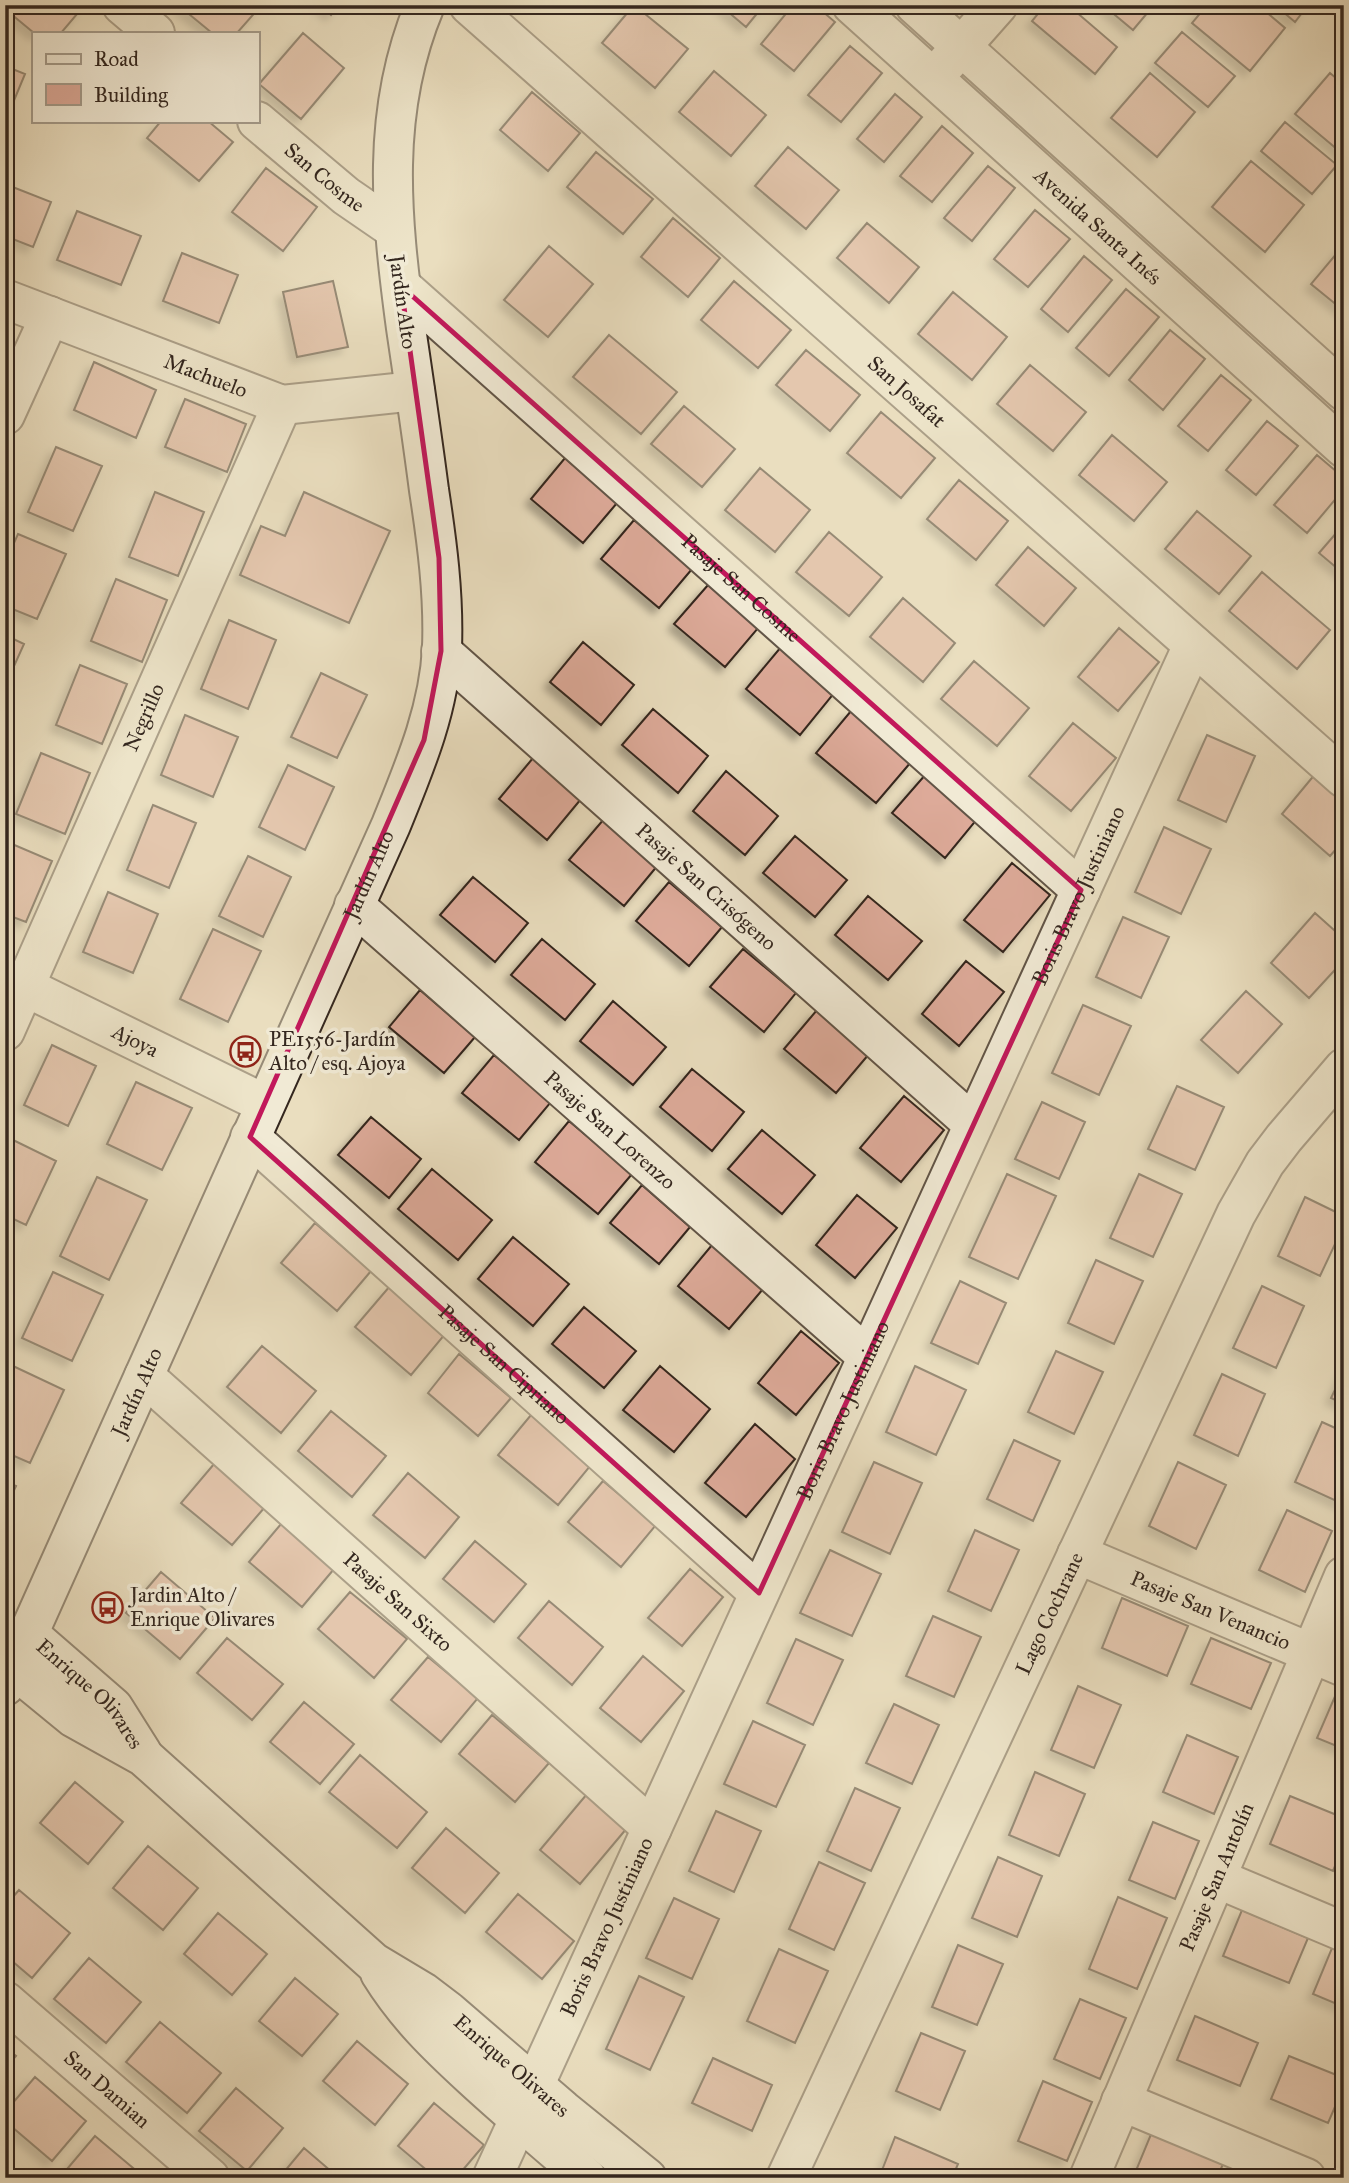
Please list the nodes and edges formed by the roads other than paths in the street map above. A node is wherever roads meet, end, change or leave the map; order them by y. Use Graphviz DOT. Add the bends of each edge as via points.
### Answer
graph roads {
  1 [pos="122,5"];
  2 [pos="425,5"];
  3 [pos="468,5"];
  4 [pos="852,5"];
  5 [pos="915,5"];
  6 [pos="998,5"];
  7 [pos="154,32"];
  8 [pos="961,47"];
  9 [pos="934,78"];
  10 [pos="258,122"];
  11 [pos="394,229"];
  12 [pos="401,286"];
  13 [pos="5,299"];
  14 [pos="50,316"];
  15 [pos="415,391"];
  16 [pos="1344,391"];
  17 [pos="282,405"];
  18 [pos="5,415"];
  19 [pos="1340,437"];
  20 [pos="1193,645"];
  21 [pos="442,651"];
  22 [pos="1344,778"];
  23 [pos="1081,890"];
  24 [pos="354,905"];
  25 [pos="15,982"];
  26 [pos="5,1031"];
  27 [pos="1344,1069"];
  28 [pos="258,1121"];
  29 [pos="973,1124"];
  30 [pos="867,1356"];
  31 [pos="144,1376"];
  32 [pos="1077,1554"];
  33 [pos="1344,1576"];
  34 [pos="759,1593"];
  35 [pos="29,1634"];
  36 [pos="1328,1660"];
  37 [pos="9,1677"];
  38 [pos="144,1757"];
  39 [pos="652,1828"];
  40 [pos="1216,1878"];
  41 [pos="1344,1932"];
  42 [pos="5,2001"];
  43 [pos="1121,2101"];
  44 [pos="526,2103"];
  45 [pos="210,2178"];
  46 [pos="492,2178"];
  47 [pos="587,2178"];
  48 [pos="647,2178"];
  49 [pos="786,2178"];
  50 [pos="1089,2178"];
  51 [pos="1306,2178"];
  1 -- 7 [label="street"];
  2 -- 11 [label="street, Jardín Alto" via="409,52 394,130"];
  3 -- 20 [label="street, San Josafat"];
  4 -- 9 [label="street, Avenida Santa Inés"];
  5 -- 8 [label="street, Avenida Santa Inés"];
  6 -- 8 [label="street"];
  8 -- 9 [label="street"];
  8 -- 16 [label="street, Avenida Santa Inés"];
  9 -- 19 [label="street, Avenida Santa Inés"];
  10 -- 11 [label="street, San Cosme" via="346,197"];
  11 -- 12 [label="street, Jardín Alto"];
  12 -- 15 [label="street, Jardín Alto"];
  12 -- 23 [label="street, Pasaje San Cosme"];
  13 -- 14 [label="street, Machuelo"];
  14 -- 17 [label="street, Machuelo"];
  14 -- 18 [label="street"];
  15 -- 17 [label="street, Machuelo"];
  15 -- 21 [label="street, Jardín Alto" via="439,558"];
  17 -- 25 [label="street, Negrillo"];
  20 -- 22 [label="street, San Josafat"];
  20 -- 23 [label="street, Boris Bravo Justiniano"];
  21 -- 24 [label="street, Jardín Alto" via="424,740"];
  21 -- 29 [label="street, Pasaje San Crisógeno"];
  23 -- 29 [label="street, Boris Bravo Justiniano"];
  24 -- 28 [label="street, Jardín Alto"];
  24 -- 30 [label="street, Pasaje San Lorenzo"];
  25 -- 26 [label="street, Negrillo"];
  25 -- 28 [label="street, Ajoya"];
  27 -- 32 [label="street, Lago Cochrane" via="1284,1138 1250,1187"];
  28 -- 31 [label="street, Jardín Alto"];
  28 -- 34 [label="street, Pasaje San Cipriano"];
  29 -- 30 [label="street, Boris Bravo Justiniano"];
  30 -- 34 [label="street, Boris Bravo Justiniano"];
  31 -- 35 [label="street, Jardín Alto"];
  31 -- 39 [label="street, Pasaje San Sixto"];
  32 -- 36 [label="street, Pasaje San Venancio"];
  32 -- 49 [label="street, Lago Cochrane"];
  33 -- 36 [label="street, Pasaje San Antolín"];
  34 -- 39 [label="street, Boris Bravo Justiniano"];
  35 -- 37 [label="street, Jardín Alto"];
  35 -- 38 [label="street, Enrique Olivares" via="113,1707"];
  36 -- 40 [label="street, Pasaje San Antolín"];
  37 -- 38 [label="street, Enrique Olivares"];
  38 -- 44 [label="street, Enrique Olivares" via="373,1962 448,2011"];
  39 -- 44 [label="street, Boris Bravo Justiniano"];
  40 -- 41 [label="street"];
  40 -- 43 [label="street, Pasaje San Antolín"];
  42 -- 45 [label="street, San Damian"];
  43 -- 50 [label="street, Pasaje San Antolín"];
  43 -- 51 [label="street"];
  44 -- 46 [label="street, Boris Bravo Justiniano"];
  44 -- 47 [label="street, Enrique Olivares"];
  44 -- 48 [label="street, Enrique Olivares"];
}
